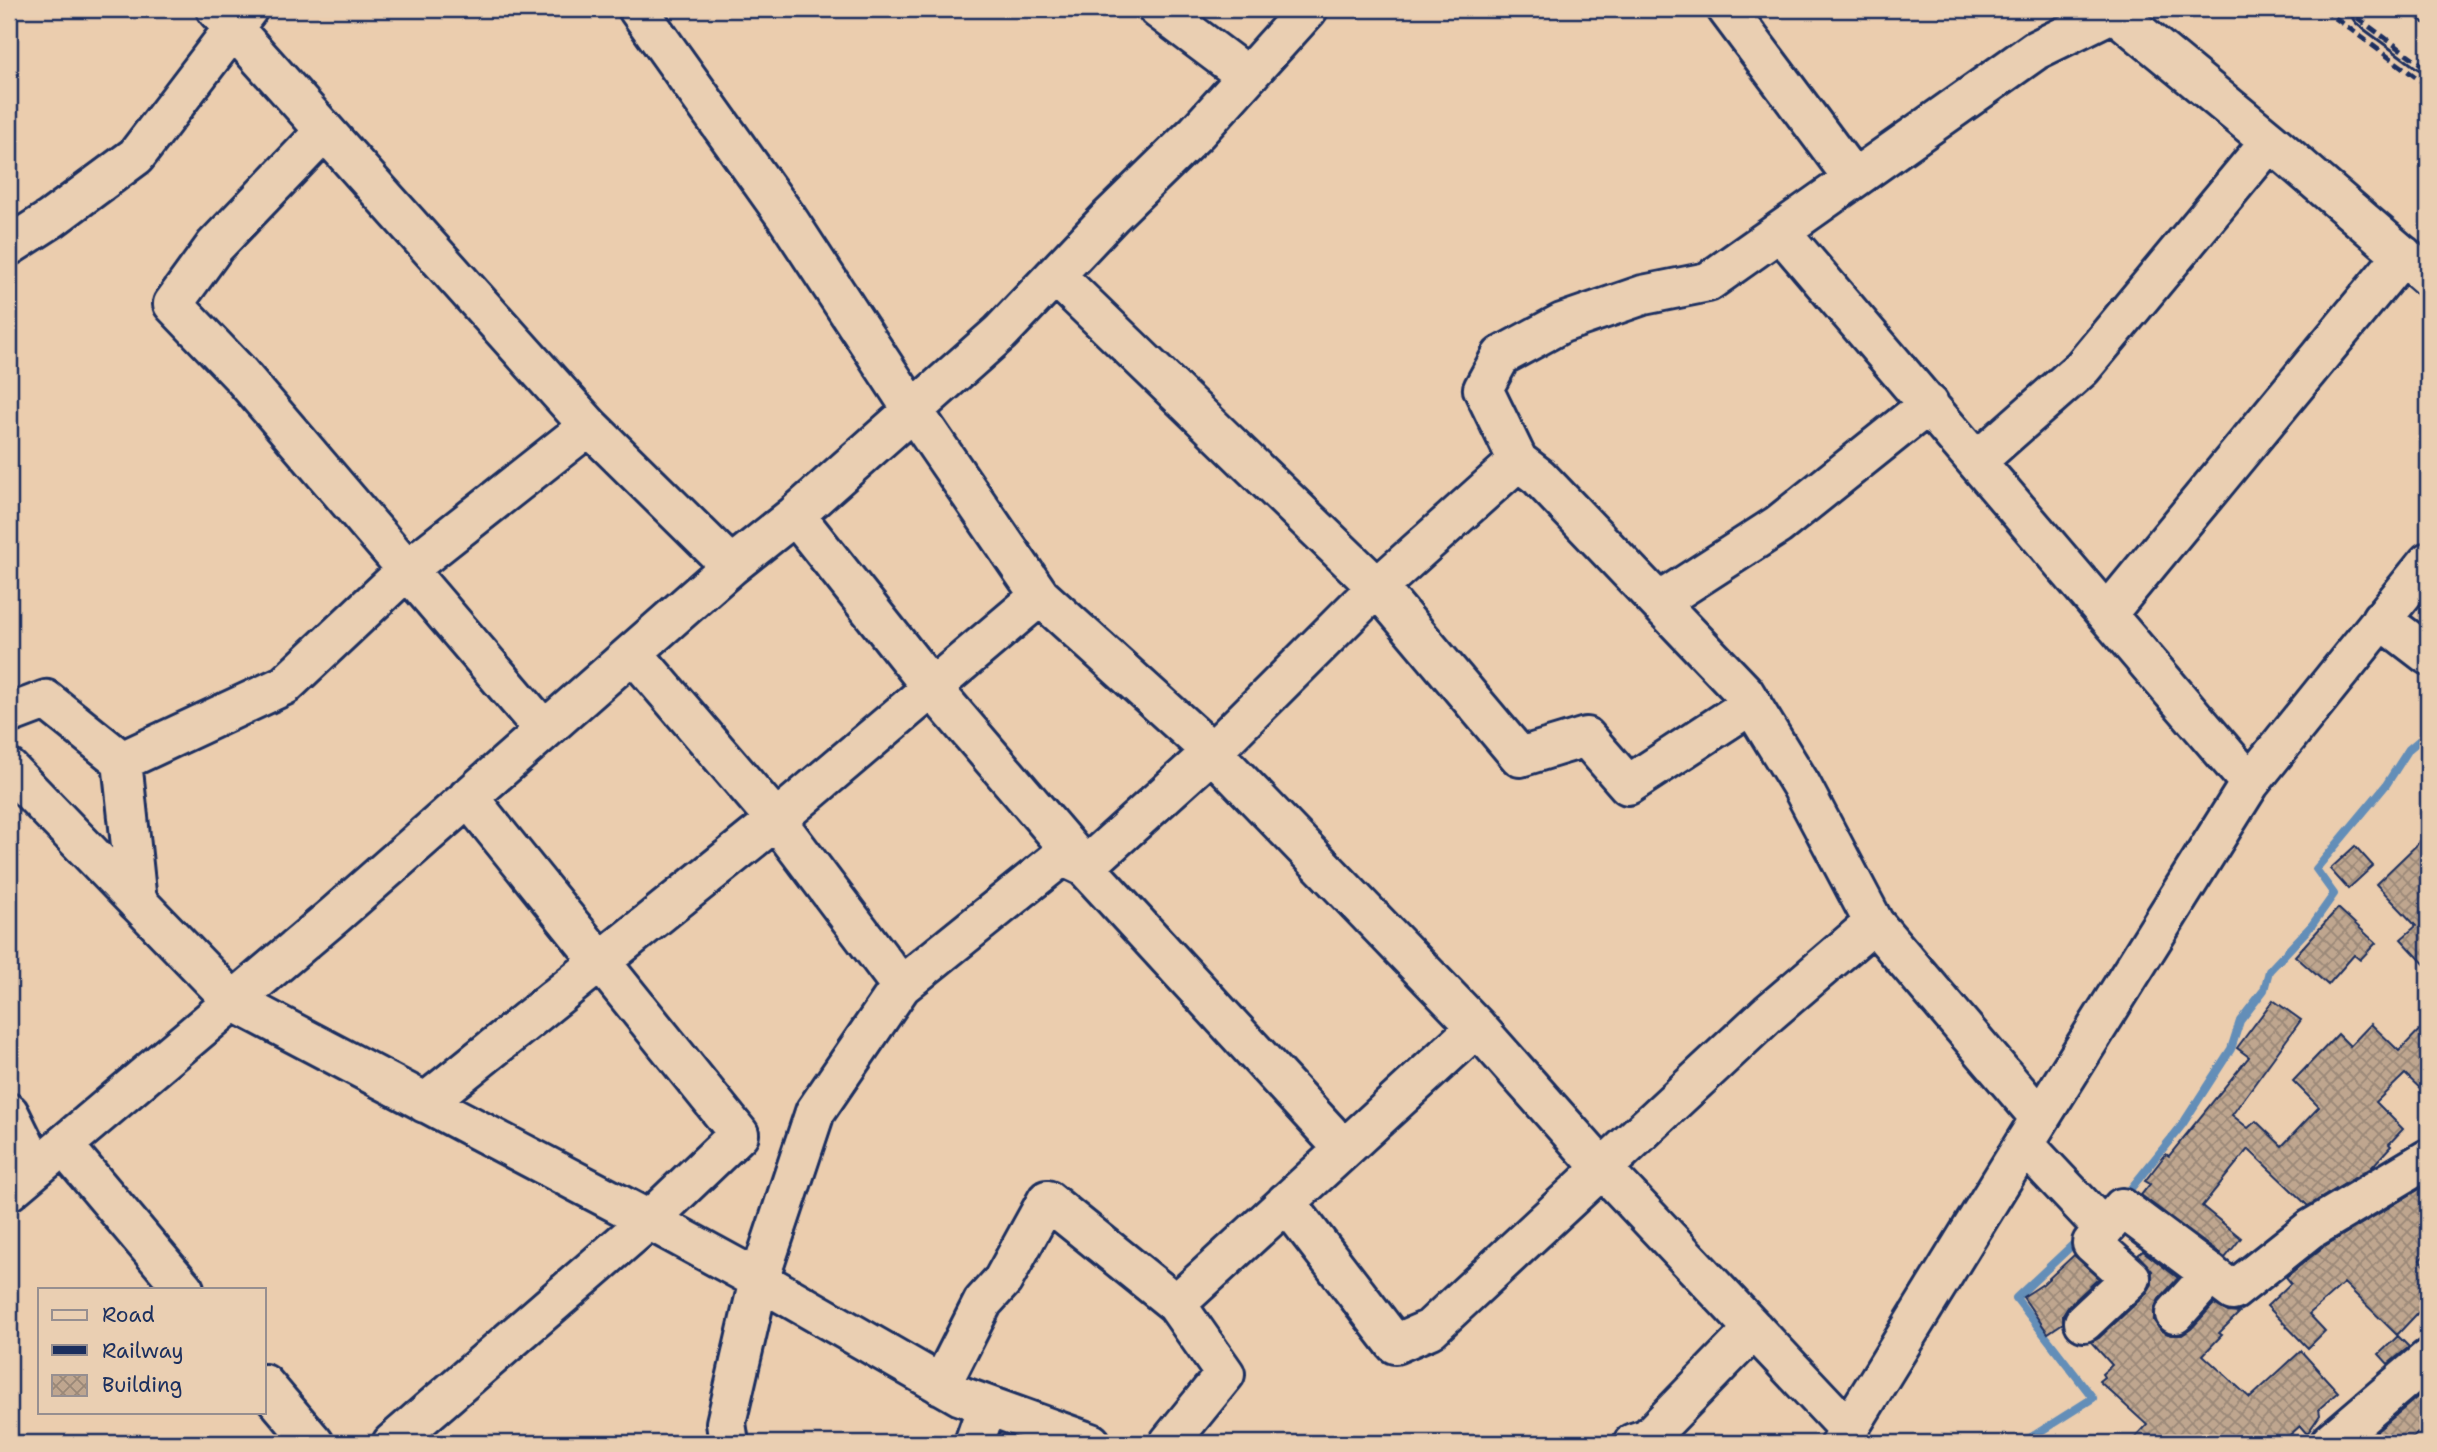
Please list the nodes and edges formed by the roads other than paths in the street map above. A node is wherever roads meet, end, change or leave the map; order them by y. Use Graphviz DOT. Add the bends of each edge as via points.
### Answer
graph roads {
  1 [pos="638,9"];
  2 [pos="1158,9"];
  3 [pos="1308,9"];
  4 [pos="1727,9"];
  5 [pos="2115,10"];
  6 [pos="2388,12"];
  7 [pos="233,15"];
  8 [pos="2428,51"];
  9 [pos="1247,76"];
  10 [pos="325,131"];
  11 [pos="2270,141"];
  12 [pos="1853,178"];
  13 [pos="1780,231"];
  14 [pos="9,246"];
  15 [pos="2416,266"];
  16 [pos="1055,275"];
  17 [pos="1929,404"];
  18 [pos="914,412"];
  19 [pos="589,426"];
  20 [pos="1518,461"];
  21 [pos="1977,461"];
  22 [pos="795,515"];
  23 [pos="2428,562"];
  24 [pos="731,566"];
  25 [pos="408,569"];
  26 [pos="1378,587"];
  27 [pos="1040,596"];
  28 [pos="1659,602"];
  29 [pos="2107,614"];
  30 [pos="2381,619"];
  31 [pos="633,653"];
  32 [pos="2428,655"];
  33 [pos="933,688"];
  34 [pos="1752,704"];
  35 [pos="9,714"];
  36 [pos="544,730"];
  37 [pos="1212,752"];
  38 [pos="122,761"];
  39 [pos="9,769"];
  40 [pos="2250,783"];
  41 [pos="468,797"];
  42 [pos="776,820"];
  43 [pos="1085,867"];
  44 [pos="138,902"];
  45 [pos="1874,923"];
  46 [pos="602,961"];
  47 [pos="901,986"];
  48 [pos="233,1000"];
  49 [pos="1477,1027"];
  50 [pos="425,1103"];
  51 [pos="9,1113"];
  52 [pos="2032,1130"];
  53 [pos="1343,1148"];
  54 [pos="2428,1158"];
  55 [pos="1601,1167"];
  56 [pos="36,1168"];
  57 [pos="1286,1202"];
  58 [pos="649,1220"];
  59 [pos="2105,1229"];
  60 [pos="2211,1274"];
  61 [pos="759,1280"];
  62 [pos="183,1288"];
  63 [pos="1176,1304"];
  64 [pos="2175,1314"];
  65 [pos="2084,1322"];
  66 [pos="1754,1329"];
  67 [pos="2428,1359"];
  68 [pos="941,1385"];
  69 [pos="266,1386"];
  70 [pos="987,1406"];
  71 [pos="1844,1436"];
  72 [pos="314,1443"];
  73 [pos="393,1443"];
  74 [pos="729,1443"];
  75 [pos="974,1443"];
  76 [pos="1091,1443"];
  77 [pos="1169,1443"];
  78 [pos="1633,1443"];
  79 [pos="2330,1443"];
  1 -- 18 [label="street" via="787,218"];
  2 -- 9 [label="street"];
  3 -- 9 [label="street"];
  4 -- 12 [label="street"];
  5 -- 11 [label="street"];
  5 -- 12 [label="street" via="2036,50"];
  6 -- 8 [label="street"];
  7 -- 10 [label="street"];
  7 -- 14 [label="street" via="136,156"];
  9 -- 16 [label="street"];
  10 -- 19 [label="street"];
  10 -- 25 [label="street" via="215,246 173,304 241,375"];
  11 -- 15 [label="street"];
  11 -- 21 [label="street" via="2082,368"];
  12 -- 13 [label="street"];
  13 -- 17 [label="street"];
  13 -- 20 [label="street" via="1708,282 1643,295 1562,323 1501,356 1483,389"];
  15 -- 29 [label="street"];
  16 -- 18 [label="street"];
  16 -- 26 [label="street"];
  17 -- 21 [label="street"];
  17 -- 28 [label="street" via="1778,525"];
  18 -- 22 [label="street"];
  18 -- 27 [label="street"];
  19 -- 24 [label="street"];
  19 -- 25 [label="street"];
  20 -- 26 [label="street"];
  20 -- 28 [label="street" via="1539,477"];
  21 -- 29 [label="street"];
  22 -- 24 [label="street"];
  22 -- 33 [label="street"];
  23 -- 30 [label="street"];
  24 -- 31 [label="street"];
  25 -- 36 [label="street"];
  25 -- 38 [label="street" via="285,685"];
  26 -- 34 [label="street" via="1520,758 1586,737 1628,785"];
  26 -- 37 [label="street"];
  27 -- 33 [label="street"];
  27 -- 37 [label="street"];
  28 -- 34 [label="street"];
  29 -- 40 [label="street"];
  30 -- 32 [label="street"];
  30 -- 40 [label="street"];
  31 -- 36 [label="street"];
  31 -- 42 [label="street"];
  33 -- 42 [label="street"];
  33 -- 43 [label="street"];
  34 -- 45 [label="street"];
  35 -- 38 [label="street" via="46,701"];
  36 -- 41 [label="street"];
  37 -- 43 [label="street"];
  37 -- 49 [label="street"];
  38 -- 44 [label="street"];
  39 -- 44 [label="street"];
  40 -- 52 [label="street"];
  41 -- 46 [label="street"];
  41 -- 48 [label="street"];
  42 -- 46 [label="street"];
  42 -- 47 [label="street"];
  43 -- 47 [label="street" via="1062,856"];
  43 -- 53 [label="street"];
  44 -- 48 [label="street"];
  45 -- 52 [label="street"];
  45 -- 55 [label="street"];
  46 -- 50 [label="street"];
  46 -- 58 [label="street" via="739,1134"];
  47 -- 61 [label="street" via="815,1112"];
  48 -- 50 [label="street"];
  48 -- 56 [label="street"];
  49 -- 53 [label="street"];
  49 -- 55 [label="street"];
  50 -- 58 [label="street"];
  51 -- 56 [label="street"];
  52 -- 59 [label="street"];
  52 -- 71 [label="street"];
  53 -- 57 [label="street"];
  54 -- 60 [label="street" via="2311,1229 2233,1291"];
  55 -- 57 [label="street" via="1430,1329 1395,1344"];
  55 -- 66 [label="street"];
  56 -- 62 [label="street"];
  57 -- 63 [label="street"];
  58 -- 61 [label="street"];
  58 -- 73 [label="street"];
  59 -- 60 [label="street" via="2122,1208"];
  59 -- 65 [label="street" via="2092,1243 2130,1278"];
  60 -- 64 [label="street"];
  61 -- 68 [label="street"];
  61 -- 74 [label="street" via="726,1423"];
  63 -- 68 [label="street" via="1047,1200 1003,1280 983,1303"];
  63 -- 77 [label="street" via="1225,1374"];
  66 -- 71 [label="street"];
  66 -- 78 [label="street" via="1648,1438"];
  67 -- 79 [label="street"];
  68 -- 70 [label="street"];
  69 -- 72 [label="street"];
  70 -- 75 [label="street"];
  70 -- 76 [label="street"];
}
